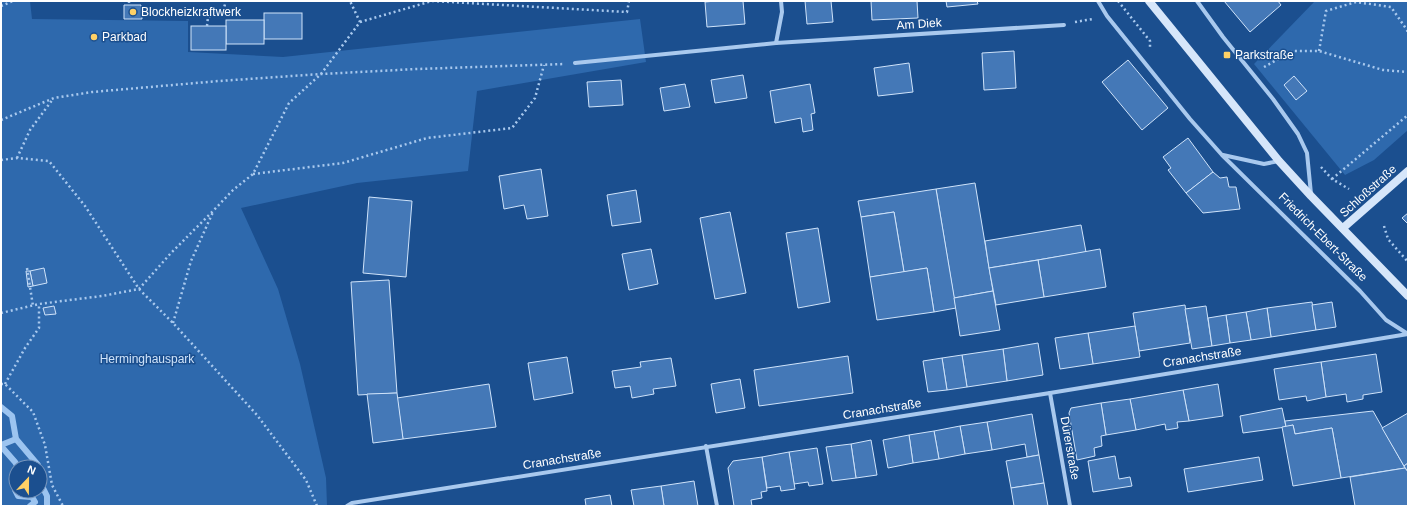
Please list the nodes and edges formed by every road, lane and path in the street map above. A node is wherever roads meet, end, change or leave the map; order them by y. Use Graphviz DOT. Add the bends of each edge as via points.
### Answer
graph roads {
  1 [pos="13,1"];
  2 [pos="129,1"];
  3 [pos="226,1"];
  4 [pos="350,1"];
  5 [pos="432,1"];
  6 [pos="629,1"];
  7 [pos="781,1"];
  8 [pos="1098,1"];
  9 [pos="1118,1"];
  10 [pos="1149,1"];
  11 [pos="1197,1"];
  12 [pos="129,5"];
  13 [pos="1,6"];
  14 [pos="1108,16"];
  15 [pos="360,22"];
  16 [pos="1064,25"];
  17 [pos="207,26"];
  18 [pos="1408,34"];
  19 [pos="1150,41"];
  20 [pos="776,43"];
  21 [pos="1319,51"];
  22 [pos="575,63"];
  23 [pos="544,65"];
  24 [pos="1408,72"];
  25 [pos="1253,73"];
  26 [pos="321,74"];
  27 [pos="54,98"];
  28 [pos="1408,115"];
  29 [pos="1,120"];
  30 [pos="1308,153"];
  31 [pos="1222,155"];
  32 [pos="17,158"];
  33 [pos="1,160"];
  34 [pos="1279,161"];
  35 [pos="1408,171"];
  36 [pos="253,174"];
  37 [pos="1332,179"];
  38 [pos="1349,189"];
  39 [pos="1311,196"];
  40 [pos="214,210"];
  41 [pos="1384,226"];
  42 [pos="1344,228"];
  43 [pos="1408,262"];
  44 [pos="27,268"];
  45 [pos="139,289"];
  46 [pos="1408,296"];
  47 [pos="39,304"];
  48 [pos="33,306"];
  49 [pos="40,312"];
  50 [pos="44,312"];
  51 [pos="1,313"];
  52 [pos="173,323"];
  53 [pos="1408,334"];
  54 [pos="1,384"];
  55 [pos="6,384"];
  56 [pos="1050,393"];
  57 [pos="706,446"];
  58 [pos="63,506"];
  59 [pos="317,506"];
  60 [pos="347,506"];
  61 [pos="717,506"];
  62 [pos="1070,506"];
  1 -- 13 [label="path"];
  2 -- 12 [label="path"];
  3 -- 17 [label="path" via="223,11 208,17"];
  4 -- 15 [label="path"];
  5 -- 6 [label="path" via="627,12"];
  5 -- 15 [label="path"];
  7 -- 20 [label="street" via="782,12"];
  8 -- 14 [label="street, Friedrich-Ebert-Straße"];
  9 -- 19 [label="path"];
  10 -- 34 [label="main road, Friedrich-Ebert-Straße"];
  11 -- 25 [label="street, Friedrich-Ebert-Straße"];
  14 -- 16 [label="path"];
  14 -- 31 [label="street, Friedrich-Ebert-Straße"];
  15 -- 26 [label="path"];
  16 -- 20 [label="street, Am Diek"];
  18 -- 21 [label="path" via="1391,7 1356,2 1326,11"];
  20 -- 22 [label="street, Am Diek"];
  21 -- 24 [label="path" via="1383,70"];
  21 -- 25 [label="path" via="1293,51"];
  22 -- 23 [label="path"];
  23 -- 26 [label="path"];
  23 -- 36 [label="path" via="535,98 512,128 427,138 343,163"];
  25 -- 30 [label="street, Friedrich-Ebert-Straße" via="1298,134"];
  26 -- 27 [label="path" via="92,92"];
  26 -- 36 [label="path" via="288,103"];
  27 -- 29 [label="path"];
  27 -- 32 [label="path" via="30,130"];
  28 -- 37 [label="path"];
  30 -- 37 [label="path"];
  30 -- 39 [label="street, Friedrich-Ebert-Straße"];
  31 -- 34 [label="street" via="1264,164"];
  31 -- 53 [label="street, Friedrich-Ebert-Straße" via="1360,291 1386,320"];
  32 -- 33 [label="path"];
  32 -- 45 [label="path" via="49,161 85,206"];
  34 -- 39 [label="main road, Friedrich-Ebert-Straße"];
  35 -- 42 [label="main road, Schloßstraße"];
  36 -- 40 [label="path"];
  37 -- 38 [label="path"];
  39 -- 42 [label="main road, Friedrich-Ebert-Straße"];
  40 -- 45 [label="path"];
  40 -- 52 [label="path" via="191,261"];
  41 -- 43 [label="path" via="1388,238"];
  42 -- 46 [label="main road, Friedrich-Ebert-Straße"];
  44 -- 48 [label="path"];
  45 -- 47 [label="path"];
  45 -- 52 [label="path"];
  47 -- 48 [label="path"];
  47 -- 49 [label="path"];
  48 -- 51 [label="path"];
  49 -- 50 [label="path"];
  49 -- 55 [label="path" via="39,328"];
  52 -- 59 [label="path" via="257,415 306,480"];
  53 -- 56 [label="street, Cranachstraße"];
  54 -- 55 [label="path"];
  55 -- 58 [label="path" via="33,412 45,446 52,485"];
  56 -- 57 [label="street, Cranachstraße"];
  56 -- 62 [label="street, Dürerstraße"];
  57 -- 60 [label="street, Cranachstraße" via="352,503"];
  57 -- 61 [label="street"];
}
